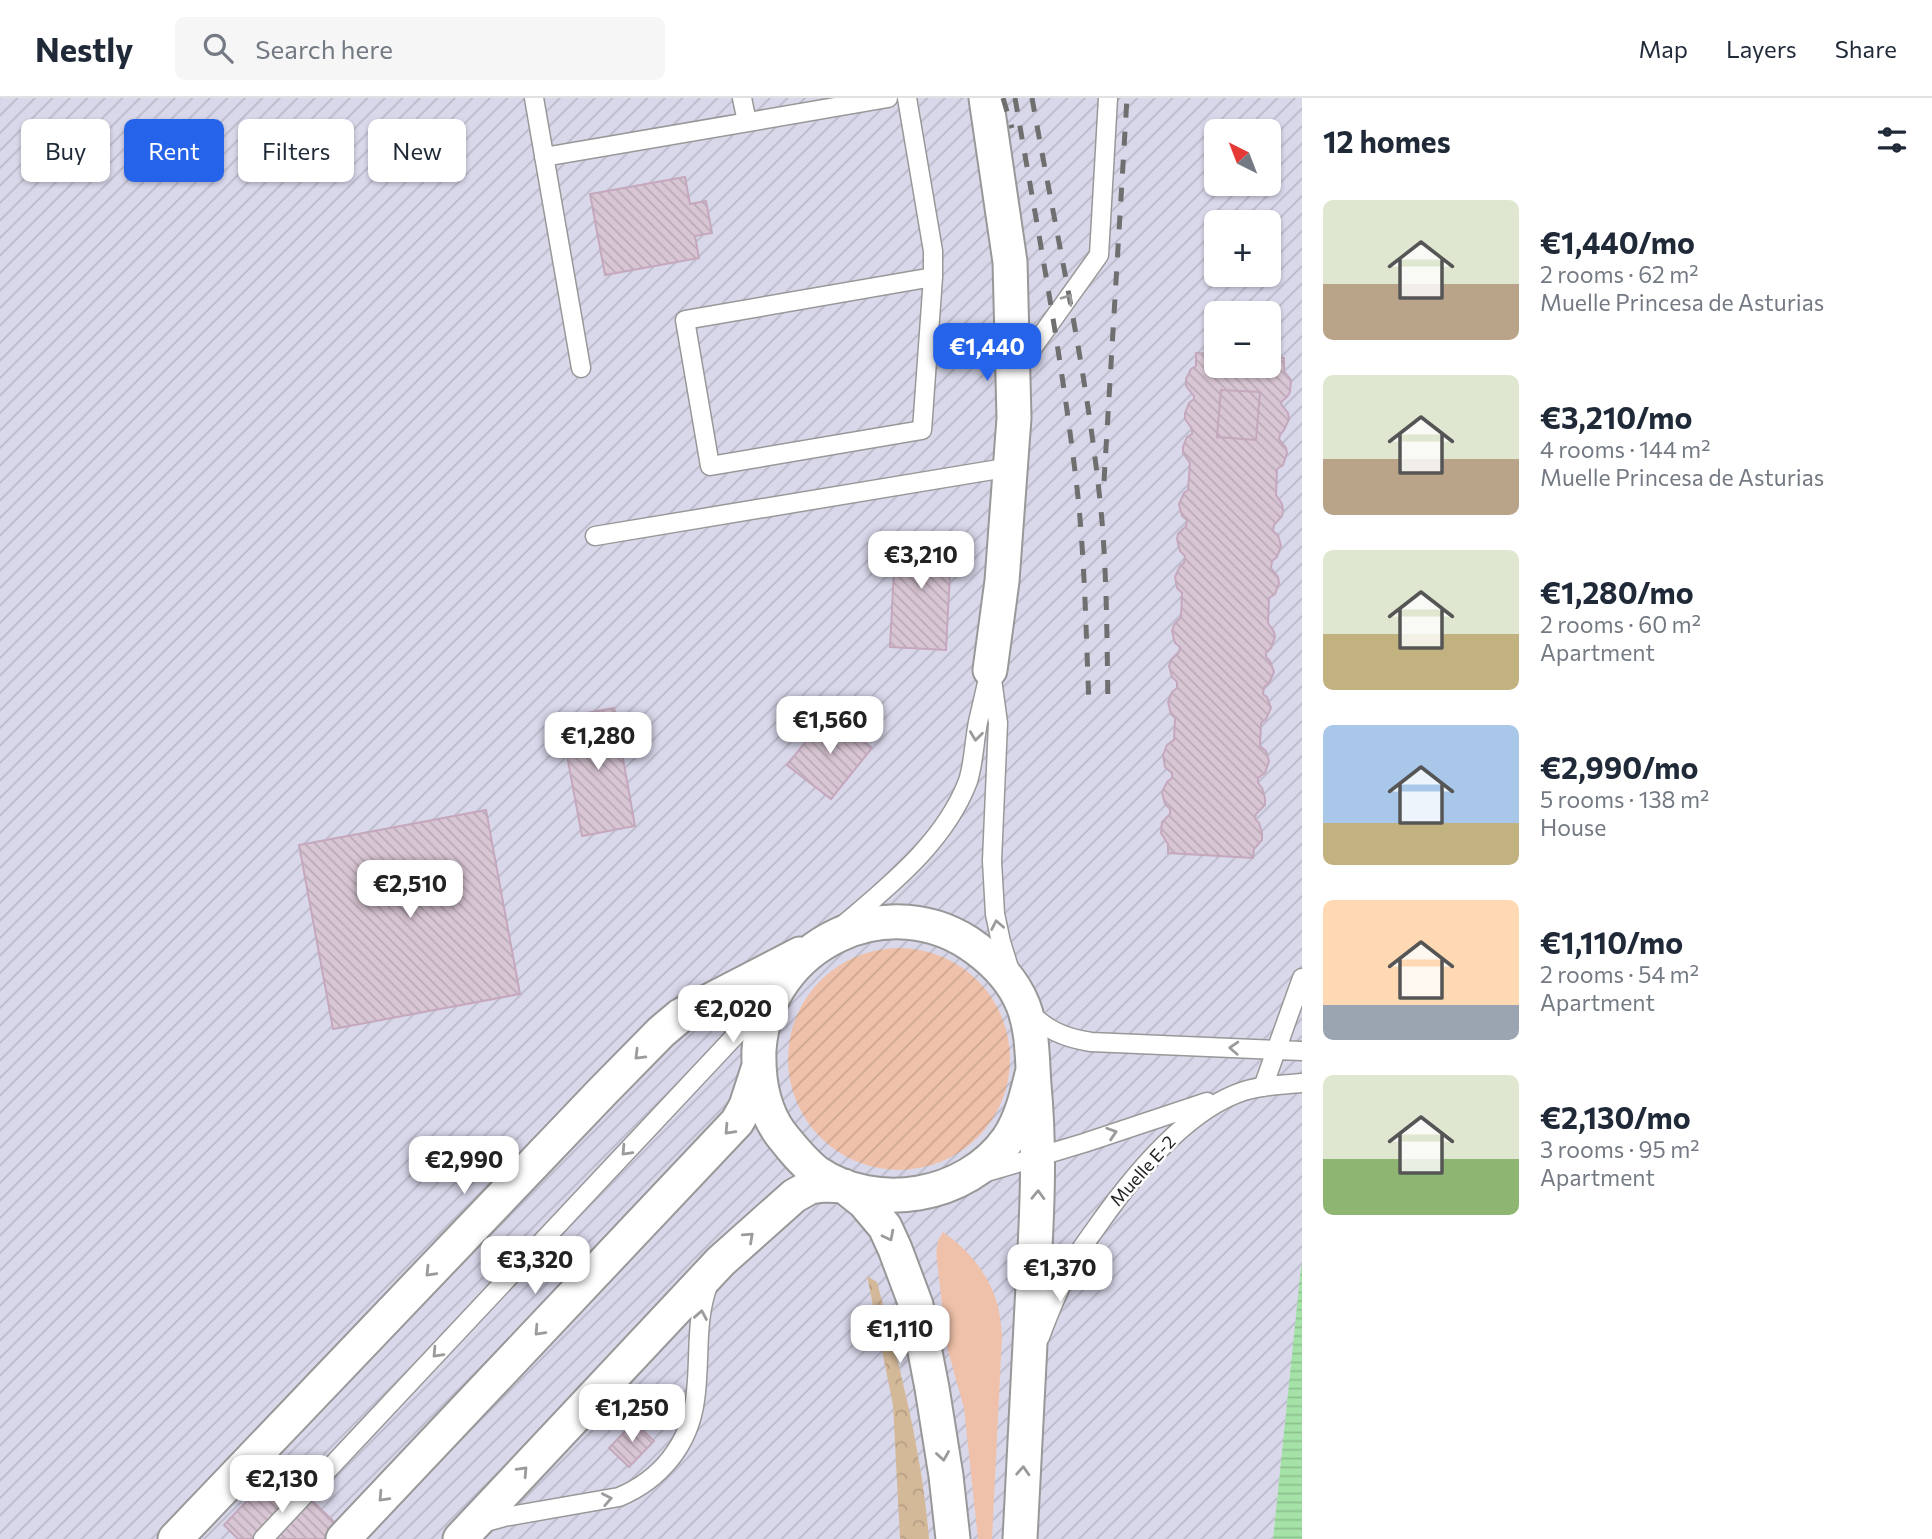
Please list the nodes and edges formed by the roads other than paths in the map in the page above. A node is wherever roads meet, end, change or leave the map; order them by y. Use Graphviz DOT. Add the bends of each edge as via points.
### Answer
graph roads {
  1 [pos="534,98"];
  2 [pos="742,98"];
  3 [pos="888,98"];
  4 [pos="907,98"];
  5 [pos="986,98"];
  6 [pos="1108,98"];
  7 [pos="747,122"];
  8 [pos="544,158"];
  9 [pos="933,277"];
  10 [pos="581,368"];
  11 [pos="1014,374"];
  12 [pos="1011,467"];
  13 [pos="595,536"];
  14 [pos="990,670"];
  15 [pos="821,944"];
  16 [pos="1302,978"];
  17 [pos="774,995"];
  18 [pos="1019,998"];
  19 [pos="1276,1051"];
  20 [pos="1302,1051"];
  21 [pos="758,1069"];
  22 [pos="1033,1070"];
  23 [pos="1302,1083"];
  24 [pos="1263,1087"];
  25 [pos="1243,1092"];
  26 [pos="1038,1155"];
  27 [pos="953,1182"];
  28 [pos="844,1186"];
  29 [pos="721,1261"];
  30 [pos="1029,1370"];
  31 [pos="464,1534"];
  32 [pos="175,1539"];
  33 [pos="263,1539"];
  34 [pos="343,1539"];
  35 [pos="953,1539"];
  36 [pos="1020,1539"];
  1 -- 8 [label="lane"];
  2 -- 7 [label="lane"];
  3 -- 7 [label="lane"];
  4 -- 9 [label="lane" via="933,251"];
  5 -- 11 [label="street" via="1010,262"];
  11 -- 6 [label="lane, one-way" via="1099,256"];
  7 -- 8 [label="lane"];
  8 -- 10 [label="lane"];
  9 -- 9 [label="lane" via="922,430 710,466 685,320"];
  11 -- 12 [label="street"];
  12 -- 13 [label="lane"];
  12 -- 14 [label="street"];
  14 -- 15 [label="lane, one-way" via="968,780 937,835 890,885"];
  18 -- 14 [label="lane, one-way" via="995,914 992,861 998,723"];
  15 -- 17 [label="street" via="794,966"];
  15 -- 18 [label="street" via="855,928 892,921 929,925 964,939 993,961"];
  15 -- 32 [label="street, one-way" via="701,1004 662,1032"];
  16 -- 19 [label="lane"];
  17 -- 21 [label="street" via="761,1031"];
  17 -- 33 [label="lane, one-way"];
  19 -- 18 [label="lane, one-way" via="1073,1039 1038,1021"];
  18 -- 22 [label="street" via="1032,1038"];
  19 -- 20 [label="lane"];
  19 -- 24 [label="lane"];
  21 -- 28 [label="street" via="768,1109 794,1152 817,1172"];
  21 -- 34 [label="street, one-way" via="737,1122"];
  22 -- 26 [label="street"];
  22 -- 27 [label="street" via="1025,1106 1008,1139 983,1166"];
  23 -- 24 [label="lane, Muelle E-2"];
  24 -- 25 [label="lane, Muelle E-2"];
  26 -- 25 [label="lane, one-way"];
  25 -- 30 [label="lane, Muelle E-2" via="1199,1114 1114,1202 1076,1257"];
  26 -- 27 [label="lane"];
  30 -- 26 [label="street, one-way"];
  27 -- 28 [label="street" via="916,1195 879,1196"];
  29 -- 28 [label="street, one-way" via="794,1196 810,1187"];
  28 -- 35 [label="street, one-way" via="885,1227 916,1305"];
  31 -- 29 [label="street, one-way"];
  31 -- 29 [label="lane, one-way" via="486,1521 619,1497 636,1490 666,1466 690,1422 702,1305"];
  36 -- 30 [label="street, one-way"];
}
